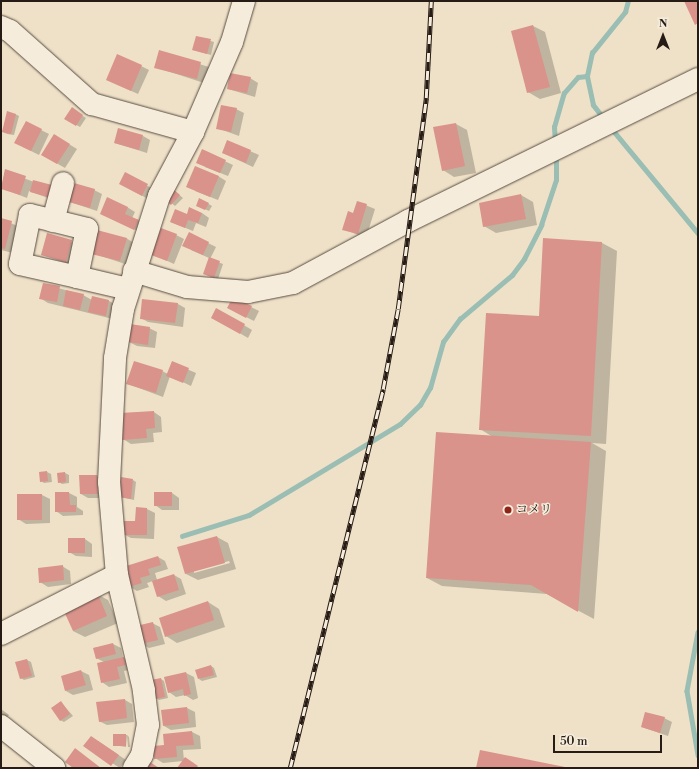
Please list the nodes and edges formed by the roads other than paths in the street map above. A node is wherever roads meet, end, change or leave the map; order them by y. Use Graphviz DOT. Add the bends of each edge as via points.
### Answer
graph roads {
  1 [pos="244,1"];
  2 [pos="1,27"];
  3 [pos="698,79"];
  4 [pos="194,132"];
  5 [pos="63,183"];
  6 [pos="53,221"];
  7 [pos="77,277"];
  8 [pos="131,280"];
  9 [pos="117,575"];
  10 [pos="1,634"];
  11 [pos="1,726"];
  12 [pos="54,768"];
  13 [pos="134,768"];
  1 -- 4 [label="street" via="232,42"];
  2 -- 4 [label="street" via="10,31 92,104"];
  3 -- 8 [label="street" via="408,221 293,283 248,292"];
  4 -- 8 [label="street" via="159,196"];
  5 -- 6 [label="street"];
  6 -- 7 [label="street" via="86,229"];
  6 -- 7 [label="street" via="30,216 20,264"];
  7 -- 8 [label="street"];
  8 -- 9 [label="street" via="115,358 109,482"];
  9 -- 10 [label="street"];
  9 -- 13 [label="street" via="144,690 148,725 142,755"];
  11 -- 12 [label="street"];
}
